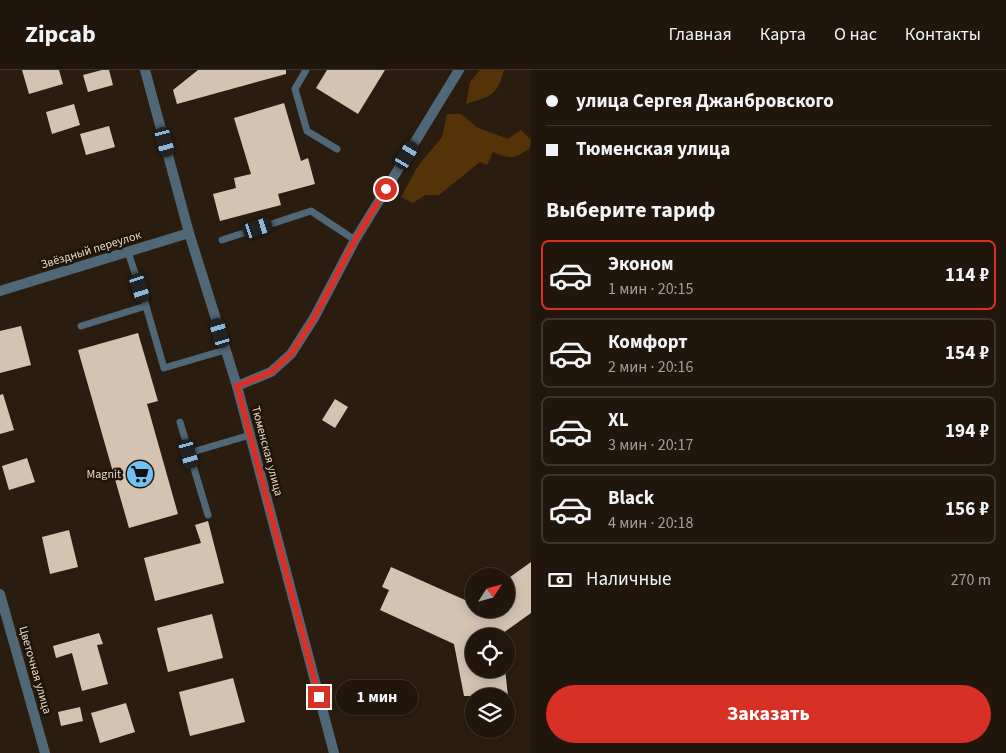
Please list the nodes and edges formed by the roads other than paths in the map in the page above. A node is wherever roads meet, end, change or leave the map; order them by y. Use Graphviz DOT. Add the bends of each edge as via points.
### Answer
graph roads {
  1 [pos="145,70"];
  2 [pos="306,70"];
  3 [pos="459,70"];
  4 [pos="337,149"];
  5 [pos="189,233"];
  6 [pos="222,240"];
  7 [pos="355,240"];
  8 [pos="128,252"];
  9 [pos="0,291"];
  10 [pos="146,306"];
  11 [pos="81,326"];
  12 [pos="225,350"];
  13 [pos="237,386"];
  14 [pos="180,422"];
  15 [pos="250,435"];
  16 [pos="189,454"];
  17 [pos="208,515"];
  18 [pos="0,594"];
  19 [pos="45,753"];
  20 [pos="334,753"];
  1 -- 5 [label="street, Тюменская улица"];
  2 -- 4 [label="lane" via="295,89 307,131"];
  3 -- 7 [label="street"];
  5 -- 8 [label="street, Звёздный переулок"];
  5 -- 12 [label="street, Тюменская улица"];
  6 -- 7 [label="lane" via="312,211"];
  7 -- 13 [label="street" via="291,354 271,372"];
  8 -- 9 [label="street, Звёздный переулок"];
  8 -- 10 [label="lane"];
  10 -- 11 [label="lane"];
  10 -- 12 [label="lane" via="164,368"];
  12 -- 13 [label="street, Тюменская улица"];
  13 -- 15 [label="street, Тюменская улица"];
  14 -- 16 [label="lane"];
  15 -- 16 [label="lane"];
  15 -- 20 [label="street, Тюменская улица"];
  16 -- 17 [label="lane"];
  18 -- 19 [label="street, Цветочная улица"];
}
